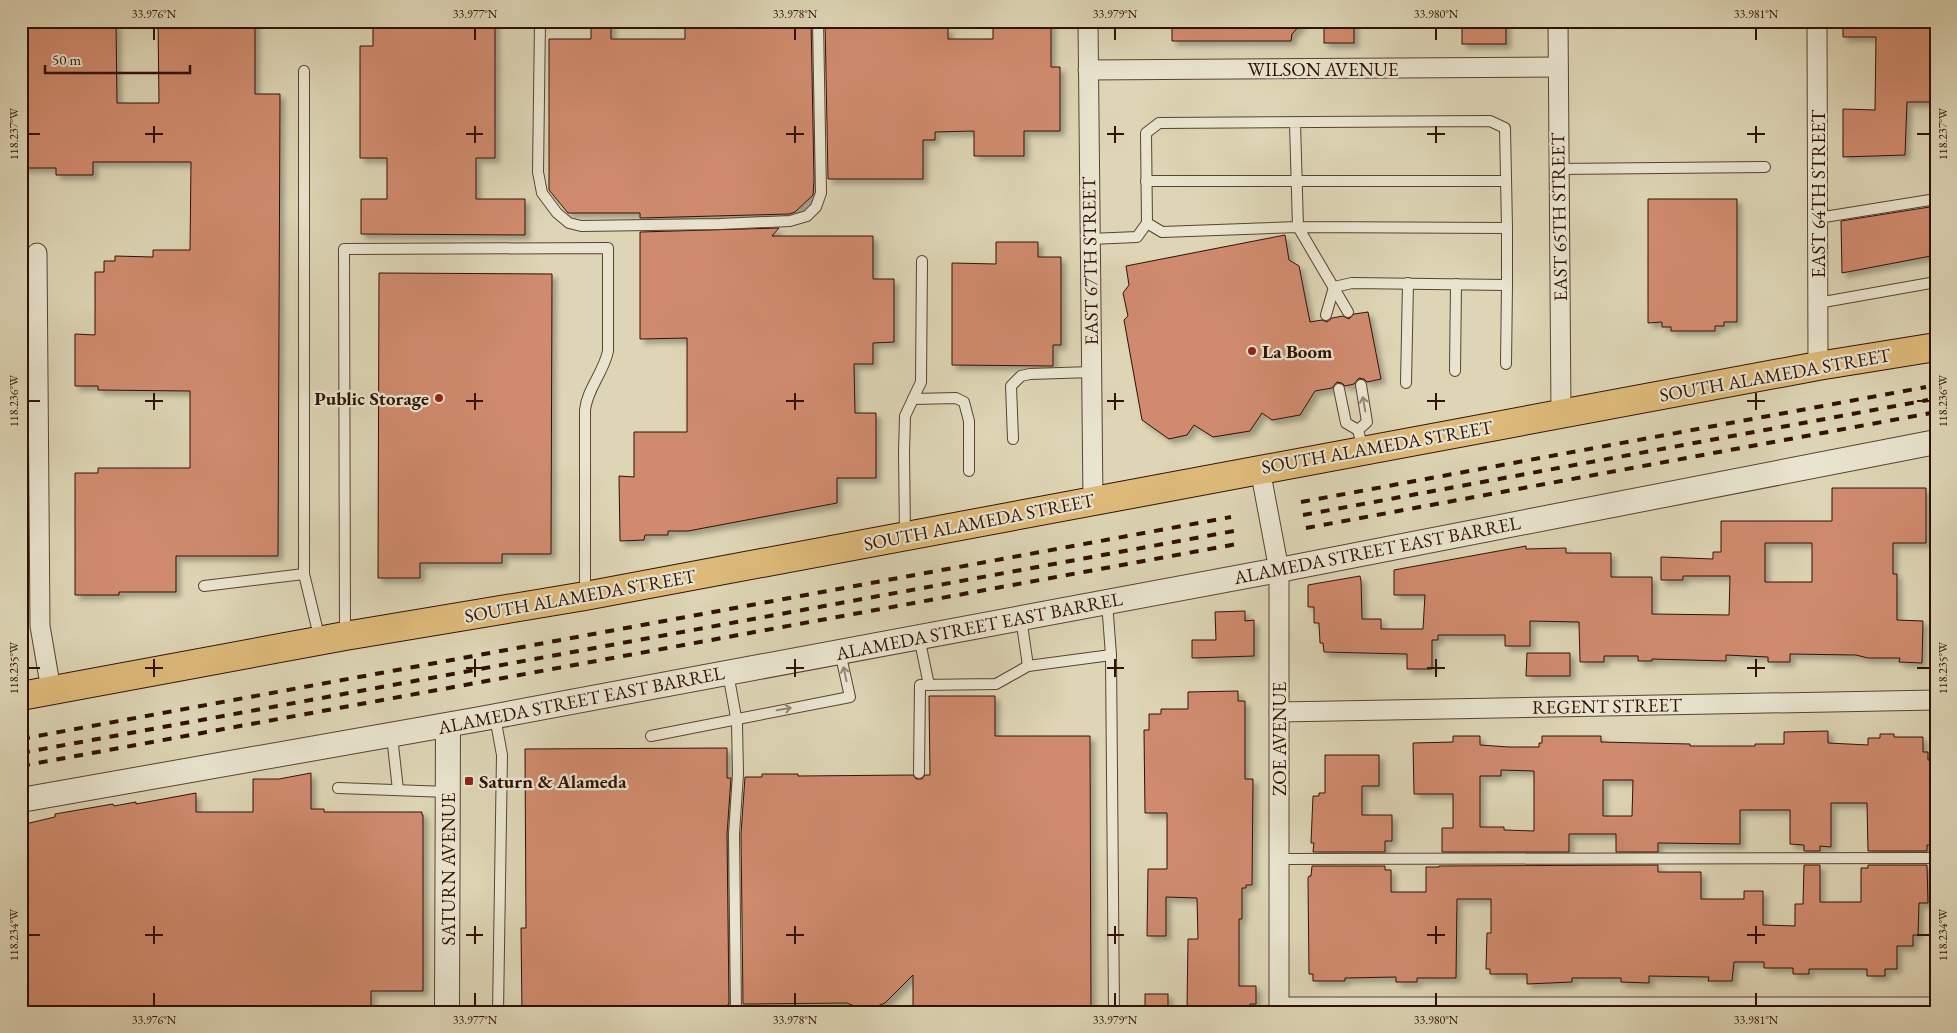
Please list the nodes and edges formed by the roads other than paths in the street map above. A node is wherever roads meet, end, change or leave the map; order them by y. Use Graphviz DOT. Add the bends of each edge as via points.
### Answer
graph roads {
  1 [pos="540,21"];
  2 [pos="818,21"];
  3 [pos="1088,21"];
  4 [pos="1558,21"];
  5 [pos="1817,21"];
  6 [pos="1558,67"];
  7 [pos="1088,70"];
  8 [pos="304,71"];
  9 [pos="1295,123"];
  10 [pos="1765,167"];
  11 [pos="1558,169"];
  12 [pos="1146,181"];
  13 [pos="1506,181"];
  14 [pos="1296,182"];
  15 [pos="1936,199"];
  16 [pos="1818,218"];
  17 [pos="1147,223"];
  18 [pos="1298,227"];
  19 [pos="1507,228"];
  20 [pos="1090,239"];
  21 [pos="37,253"];
  22 [pos="922,262"];
  23 [pos="1936,282"];
  24 [pos="1408,283"];
  25 [pos="1456,284"];
  26 [pos="1507,285"];
  27 [pos="1334,286"];
  28 [pos="1818,303"];
  29 [pos="1348,312"];
  30 [pos="1326,315"];
  31 [pos="1936,347"];
  32 [pos="1506,364"];
  33 [pos="1818,366"];
  34 [pos="1455,371"];
  35 [pos="1092,372"];
  36 [pos="1406,383"];
  37 [pos="1360,385"];
  38 [pos="1339,389"];
  39 [pos="913,399"];
  40 [pos="30,407"];
  41 [pos="1561,413"];
  42 [pos="1013,439"];
  43 [pos="1360,440"];
  44 [pos="1936,442"];
  45 [pos="1260,469"];
  46 [pos="969,471"];
  47 [pos="1093,501"];
  48 [pos="905,536"];
  49 [pos="1279,570"];
  50 [pos="304,574"];
  51 [pos="204,586"];
  52 [pos="585,596"];
  53 [pos="1107,602"];
  54 [pos="1020,618"];
  55 [pos="919,637"];
  56 [pos="333,638"];
  57 [pos="840,652"];
  58 [pos="1111,655"];
  59 [pos="1028,666"];
  60 [pos="728,673"];
  61 [pos="929,685"];
  62 [pos="51,690"];
  63 [pos="21,696"];
  64 [pos="1936,700"];
  65 [pos="1279,712"];
  66 [pos="495,716"];
  67 [pos="736,718"];
  68 [pos="448,725"];
  69 [pos="392,736"];
  70 [pos="651,736"];
  71 [pos="919,773"];
  72 [pos="338,788"];
  73 [pos="398,790"];
  74 [pos="448,792"];
  75 [pos="21,800"];
  76 [pos="1936,858"];
  77 [pos="1280,859"];
  78 [pos="1936,1007"];
  79 [pos="1280,1009"];
  80 [pos="447,1012"];
  81 [pos="498,1012"];
  82 [pos="736,1012"];
  83 [pos="1114,1012"];
  1 -- 2 [label="lane" via="538,172 542,193 557,213 569,223 581,226 780,222 807,216 816,207 821,193"];
  3 -- 7 [label="street, EAST 67TH STREET"];
  4 -- 6 [label="street, EAST 65TH STREET"];
  5 -- 16 [label="street, EAST 64TH STREET"];
  6 -- 7 [label="street, WILSON AVENUE"];
  6 -- 11 [label="street, EAST 65TH STREET"];
  7 -- 20 [label="street, EAST 67TH STREET"];
  8 -- 50 [label="lane"];
  9 -- 12 [label="lane" via="1159,124 1146,133"];
  9 -- 13 [label="lane" via="1490,121 1505,128"];
  9 -- 14 [label="lane"];
  10 -- 11 [label="lane"];
  11 -- 41 [label="street, EAST 65TH STREET"];
  12 -- 14 [label="lane"];
  12 -- 17 [label="lane"];
  13 -- 14 [label="lane"];
  13 -- 19 [label="lane"];
  14 -- 18 [label="lane"];
  15 -- 16 [label="lane"];
  16 -- 28 [label="street, EAST 64TH STREET"];
  17 -- 18 [label="lane" via="1162,232"];
  17 -- 20 [label="lane" via="1137,237"];
  18 -- 19 [label="lane"];
  18 -- 27 [label="lane"];
  19 -- 26 [label="lane"];
  20 -- 35 [label="street, EAST 67TH STREET"];
  21 -- 40 [label="street"];
  22 -- 39 [label="lane" via="921,382"];
  23 -- 28 [label="lane"];
  24 -- 25 [label="lane"];
  24 -- 27 [label="lane"];
  24 -- 36 [label="lane"];
  25 -- 26 [label="lane"];
  25 -- 34 [label="lane"];
  26 -- 32 [label="lane"];
  27 -- 29 [label="lane"];
  27 -- 30 [label="lane"];
  28 -- 33 [label="street, EAST 64TH STREET"];
  31 -- 33 [label="main road, SOUTH ALAMEDA STREET"];
  33 -- 41 [label="main road, SOUTH ALAMEDA STREET"];
  35 -- 42 [label="lane" via="1021,376 1011,386"];
  35 -- 47 [label="street, EAST 67TH STREET"];
  43 -- 37 [label="lane, one-way" via="1367,422"];
  38 -- 43 [label="lane" via="1346,423"];
  39 -- 46 [label="lane" via="956,398 964,402 969,421"];
  39 -- 48 [label="lane" via="905,416"];
  40 -- 62 [label="street" via="40,626"];
  41 -- 43 [label="main road, SOUTH ALAMEDA STREET"];
  43 -- 45 [label="main road, SOUTH ALAMEDA STREET"];
  44 -- 49 [label="street, ALAMEDA STREET EAST BARREL"];
  45 -- 47 [label="main road, SOUTH ALAMEDA STREET"];
  45 -- 49 [label="street, ZOE AVENUE"];
  47 -- 48 [label="main road, SOUTH ALAMEDA STREET"];
  48 -- 52 [label="main road, SOUTH ALAMEDA STREET"];
  49 -- 53 [label="street, ALAMEDA STREET EAST BARREL"];
  49 -- 65 [label="street, ZOE AVENUE"];
  50 -- 51 [label="lane"];
  50 -- 56 [label="lane"];
  52 -- 56 [label="main road, SOUTH ALAMEDA STREET"];
  52 -- 56 [label="lane" via="585,410 588,395 604,366 608,351 608,248 344,249"];
  53 -- 54 [label="street, ALAMEDA STREET EAST BARREL"];
  53 -- 58 [label="lane"];
  54 -- 55 [label="street, ALAMEDA STREET EAST BARREL"];
  54 -- 59 [label="lane"];
  55 -- 57 [label="street, ALAMEDA STREET EAST BARREL"];
  55 -- 61 [label="lane"];
  56 -- 62 [label="main road, SOUTH ALAMEDA STREET"];
  57 -- 60 [label="street, ALAMEDA STREET EAST BARREL"];
  67 -- 57 [label="lane, one-way" via="850,697"];
  58 -- 59 [label="lane"];
  58 -- 83 [label="lane"];
  59 -- 61 [label="lane" via="996,684"];
  60 -- 66 [label="street, ALAMEDA STREET EAST BARREL"];
  60 -- 67 [label="lane"];
  61 -- 71 [label="lane" via="920,685"];
  62 -- 63 [label="main road, SOUTH ALAMEDA STREET"];
  64 -- 65 [label="street, REGENT STREET"];
  65 -- 77 [label="street, ZOE AVENUE"];
  66 -- 68 [label="street, ALAMEDA STREET EAST BARREL"];
  66 -- 81 [label="lane" via="502,755"];
  67 -- 70 [label="lane"];
  67 -- 82 [label="lane"];
  68 -- 69 [label="street, ALAMEDA STREET EAST BARREL"];
  68 -- 74 [label="street, SATURN AVENUE"];
  69 -- 73 [label="lane"];
  69 -- 75 [label="street, ALAMEDA STREET EAST BARREL"];
  72 -- 73 [label="lane"];
  73 -- 74 [label="lane"];
  74 -- 80 [label="street, SATURN AVENUE"];
  76 -- 77 [label="lane"];
  77 -- 79 [label="street, ZOE AVENUE"];
  78 -- 79 [label="street"];
}
